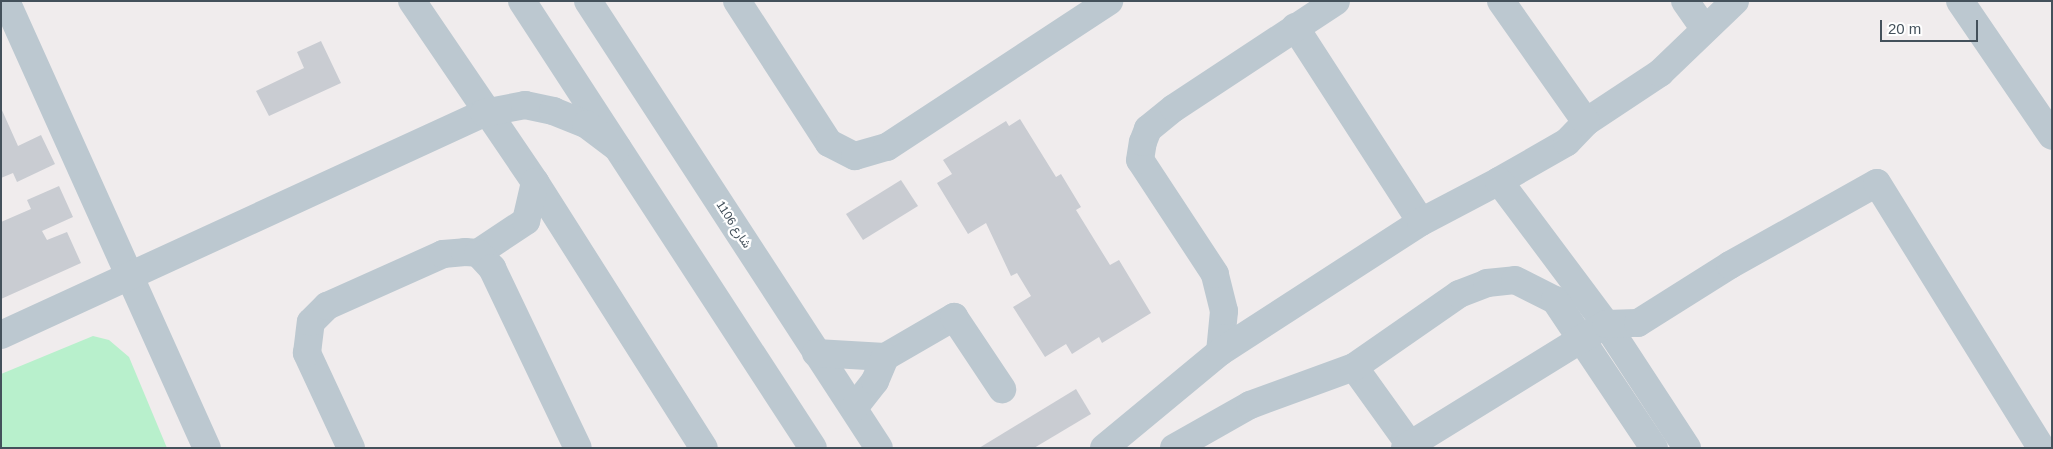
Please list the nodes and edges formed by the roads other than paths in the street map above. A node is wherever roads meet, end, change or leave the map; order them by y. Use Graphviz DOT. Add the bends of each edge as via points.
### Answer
graph roads {
  1 [pos="6,1"];
  2 [pos="412,1"];
  3 [pos="522,1"];
  4 [pos="588,1"];
  5 [pos="737,1"];
  6 [pos="1109,1"];
  7 [pos="1336,1"];
  8 [pos="1501,1"];
  9 [pos="1685,1"];
  10 [pos="1735,1"];
  11 [pos="1960,1"];
  12 [pos="1295,27"];
  13 [pos="1704,28"];
  14 [pos="484,113"];
  15 [pos="1586,122"];
  16 [pos="2052,136"];
  17 [pos="617,147"];
  18 [pos="1499,180"];
  19 [pos="535,182"];
  20 [pos="1421,222"];
  21 [pos="478,253"];
  22 [pos="130,277"];
  23 [pos="1606,324"];
  24 [pos="1,335"];
  25 [pos="1582,339"];
  26 [pos="1220,352"];
  27 [pos="816,353"];
  28 [pos="885,357"];
  29 [pos="1354,367"];
  30 [pos="1002,389"];
  31 [pos="854,408"];
  32 [pos="1203,440"];
  33 [pos="1407,446"];
  34 [pos="207,448"];
  35 [pos="351,448"];
  36 [pos="578,448"];
  37 [pos="704,448"];
  38 [pos="813,448"];
  39 [pos="879,448"];
  40 [pos="1104,448"];
  41 [pos="1174,448"];
  42 [pos="1654,448"];
  43 [pos="1687,448"];
  44 [pos="2041,448"];
  1 -- 22 [label="street"];
  2 -- 14 [label="street"];
  3 -- 17 [label="street"];
  4 -- 27 [label="street, شارع 1106"];
  5 -- 6 [label="street" via="829,143 855,156 887,147"];
  7 -- 12 [label="street"];
  8 -- 15 [label="street"];
  9 -- 13 [label="street"];
  10 -- 13 [label="street"];
  11 -- 16 [label="street"];
  12 -- 20 [label="street"];
  12 -- 26 [label="street" via="1174,108 1148,129 1143,142 1140,160 1215,274 1224,311"];
  13 -- 15 [label="street" via="1660,73"];
  14 -- 17 [label="street" via="525,105 553,110 586,124"];
  14 -- 19 [label="street"];
  14 -- 22 [label="street"];
  15 -- 18 [label="street" via="1567,142"];
  17 -- 38 [label="street"];
  18 -- 20 [label="street"];
  18 -- 23 [label="street"];
  19 -- 21 [label="street" via="526,222"];
  19 -- 37 [label="street"];
  20 -- 26 [label="street"];
  21 -- 35 [label="street" via="443,254 327,306 311,322 307,353"];
  21 -- 36 [label="street" via="509,298"];
  22 -- 24 [label="street"];
  22 -- 34 [label="street"];
  23 -- 25 [label="street"];
  23 -- 43 [label="street"];
  23 -- 44 [label="street" via="1638,323 1730,264 1877,183"];
  25 -- 29 [label="street" via="1555,300 1515,280 1459,294"];
  25 -- 33 [label="street"];
  25 -- 42 [label="street"];
  26 -- 40 [label="street"];
  27 -- 28 [label="street"];
  27 -- 31 [label="street, شارع 1106"];
  28 -- 30 [label="street" via="954,317"];
  28 -- 31 [label="street" via="875,381"];
  29 -- 32 [label="street" via="1250,404"];
  29 -- 33 [label="street"];
  31 -- 39 [label="street, شارع 1106"];
  32 -- 41 [label="street"];
}
